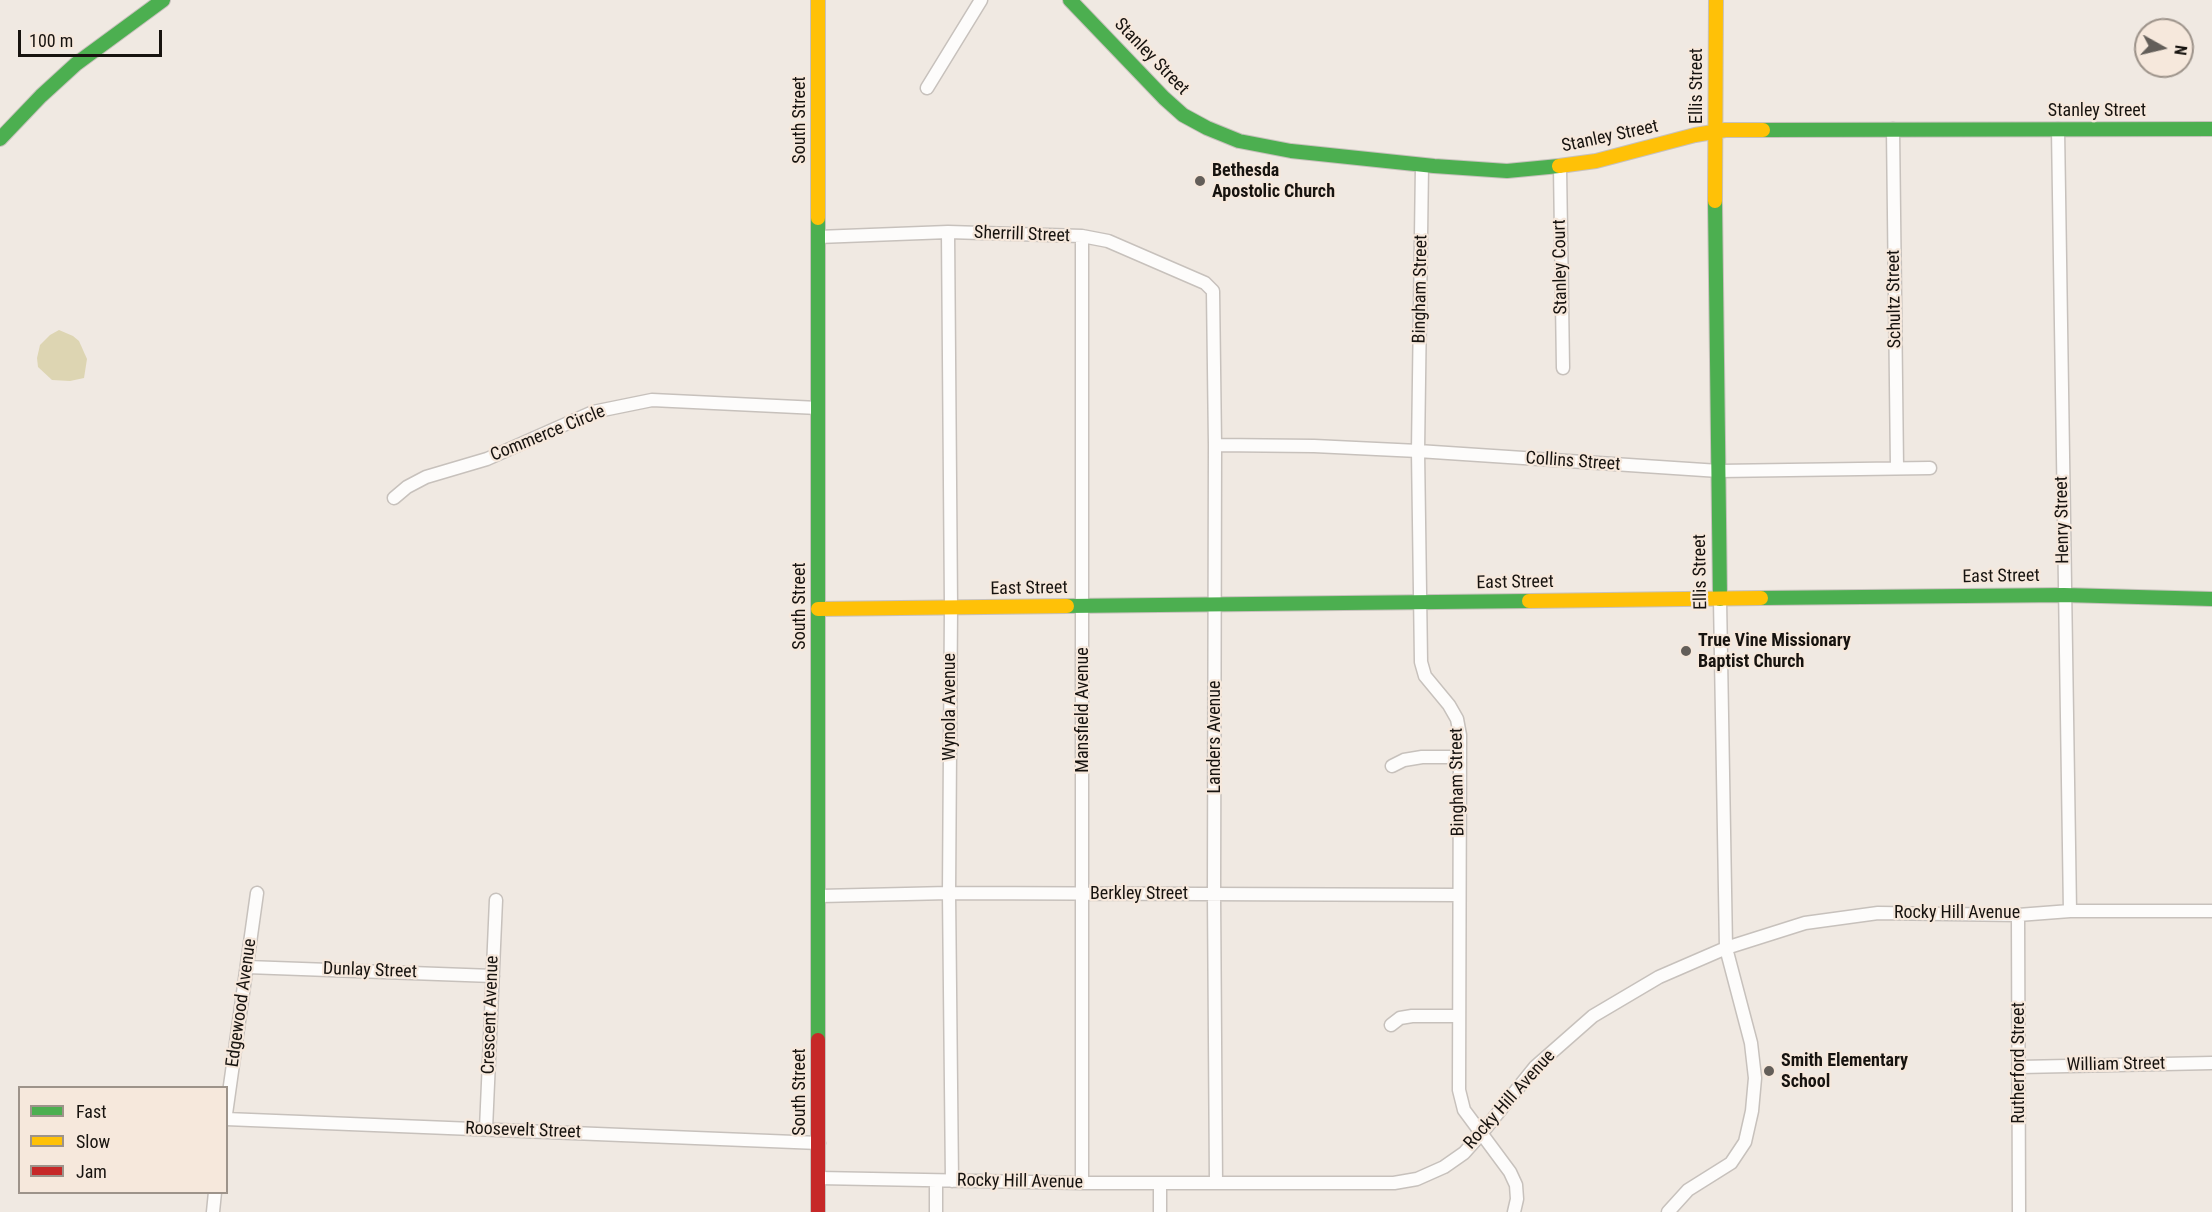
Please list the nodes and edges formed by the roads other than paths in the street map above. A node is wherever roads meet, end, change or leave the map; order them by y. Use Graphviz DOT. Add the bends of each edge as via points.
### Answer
graph roads {
  1 [pos="163,0"];
  2 [pos="818,0"];
  3 [pos="981,0"];
  4 [pos="1070,0"];
  5 [pos="1716,0"];
  6 [pos="927,88"];
  7 [pos="1893,129"];
  8 [pos="2058,129"];
  9 [pos="2212,129"];
  10 [pos="1714,131"];
  11 [pos="0,139"];
  12 [pos="1422,165"];
  13 [pos="1560,167"];
  14 [pos="948,232"];
  15 [pos="1082,236"];
  16 [pos="818,237"];
  17 [pos="1213,291"];
  18 [pos="1563,368"];
  19 [pos="818,408"];
  20 [pos="1215,446"];
  21 [pos="1418,451"];
  22 [pos="1897,468"];
  23 [pos="1930,468"];
  24 [pos="1719,471"];
  25 [pos="393,498"];
  26 [pos="2064,595"];
  27 [pos="1720,599"];
  28 [pos="2212,599"];
  29 [pos="1420,602"];
  30 [pos="1215,604"];
  31 [pos="1083,606"];
  32 [pos="951,607"];
  33 [pos="818,609"];
  34 [pos="1460,757"];
  35 [pos="1392,766"];
  36 [pos="257,893"];
  37 [pos="949,893"];
  38 [pos="1083,894"];
  39 [pos="1214,894"];
  40 [pos="1459,895"];
  41 [pos="820,896"];
  42 [pos="496,900"];
  43 [pos="2070,911"];
  44 [pos="2212,911"];
  45 [pos="2018,915"];
  46 [pos="1726,948"];
  47 [pos="247,967"];
  48 [pos="493,976"];
  49 [pos="1458,1016"];
  50 [pos="1391,1025"];
  51 [pos="2212,1063"];
  52 [pos="2020,1067"];
  53 [pos="228,1100"];
  54 [pos="228,1119"];
  55 [pos="486,1129"];
  56 [pos="1481,1134"];
  57 [pos="819,1143"];
  58 [pos="819,1178"];
  59 [pos="936,1181"];
  60 [pos="952,1181"];
  61 [pos="1082,1183"];
  62 [pos="1216,1183"];
  63 [pos="1160,1184"];
  64 [pos="215,1194"];
  65 [pos="213,1212"];
  66 [pos="818,1212"];
  67 [pos="936,1212"];
  68 [pos="1160,1212"];
  69 [pos="1514,1212"];
  70 [pos="1668,1212"];
  71 [pos="2019,1212"];
  1 -- 11 [label="main road" via="91,51"];
  2 -- 16 [label="main road, South Street"];
  3 -- 6 [label="street"];
  4 -- 12 [label="main road, Stanley Street" via="1169,103 1207,129 1258,146"];
  5 -- 10 [label="main road, Ellis Street"];
  7 -- 8 [label="main road, Stanley Street"];
  7 -- 10 [label="main road, Stanley Street"];
  7 -- 22 [label="street, Schultz Street"];
  8 -- 9 [label="main road, Stanley Street"];
  8 -- 26 [label="street, Henry Street"];
  10 -- 13 [label="main road, Stanley Street"];
  10 -- 24 [label="main road, Ellis Street"];
  12 -- 13 [label="main road, Stanley Street" via="1492,171"];
  12 -- 21 [label="street, Bingham Street"];
  13 -- 18 [label="street, Stanley Court"];
  14 -- 15 [label="street, Sherrill Street"];
  14 -- 16 [label="street, Sherrill Street"];
  14 -- 32 [label="street, Wynola Avenue"];
  15 -- 17 [label="street, Sherrill Street" via="1108,241 1205,283"];
  15 -- 31 [label="street, Mansfield Avenue"];
  16 -- 19 [label="main road, South Street"];
  17 -- 20 [label="street, Landers Avenue"];
  19 -- 25 [label="street, Commerce Circle" via="652,400 593,412 487,459 426,477"];
  19 -- 33 [label="main road, South Street"];
  20 -- 21 [label="street, Collins Street"];
  20 -- 30 [label="street, Landers Avenue"];
  21 -- 24 [label="street, Collins Street"];
  21 -- 29 [label="street, Bingham Street"];
  22 -- 23 [label="street, Collins Street"];
  22 -- 24 [label="street, Collins Street"];
  24 -- 27 [label="main road, Ellis Street"];
  26 -- 27 [label="main road, East Street"];
  26 -- 28 [label="main road, East Street"];
  26 -- 43 [label="street, Henry Street"];
  27 -- 29 [label="main road, East Street"];
  27 -- 46 [label="street, Ellis Street"];
  29 -- 30 [label="main road, East Street"];
  29 -- 34 [label="street, Bingham Street" via="1423,669 1457,719"];
  30 -- 31 [label="main road, East Street"];
  30 -- 39 [label="street, Landers Avenue"];
  31 -- 32 [label="main road, East Street"];
  31 -- 38 [label="street, Mansfield Avenue"];
  32 -- 33 [label="main road, East Street"];
  32 -- 37 [label="street, Wynola Avenue"];
  33 -- 41 [label="main road, South Street"];
  34 -- 35 [label="street" via="1422,757"];
  34 -- 40 [label="street, Bingham Street"];
  36 -- 47 [label="street, Edgewood Avenue"];
  37 -- 38 [label="street, Berkley Street"];
  37 -- 41 [label="street, Berkley Street"];
  37 -- 60 [label="street, Wynola Avenue"];
  38 -- 39 [label="street, Berkley Street"];
  38 -- 61 [label="street, Mansfield Avenue"];
  39 -- 40 [label="street, Berkley Street"];
  39 -- 62 [label="street, Landers Avenue"];
  40 -- 49 [label="street, Bingham Street"];
  41 -- 57 [label="main road, South Street"];
  42 -- 48 [label="street, Crescent Avenue"];
  43 -- 44 [label="street, Rocky Hill Avenue"];
  43 -- 45 [label="street, Rocky Hill Avenue"];
  45 -- 46 [label="street, Rocky Hill Avenue" via="1878,913 1804,923"];
  45 -- 52 [label="street, Rutherford Street"];
  46 -- 56 [label="street, Rocky Hill Avenue" via="1659,977 1593,1016 1535,1067"];
  46 -- 70 [label="street, Ellis Street" via="1751,1043 1755,1078 1752,1111 1745,1142 1731,1163 1688,1190"];
  47 -- 48 [label="street, Dunlay Street"];
  47 -- 53 [label="street, Edgewood Avenue"];
  48 -- 55 [label="street, Crescent Avenue"];
  49 -- 50 [label="street" via="1412,1016"];
  49 -- 56 [label="street, Bingham Street" via="1459,1090 1464,1110"];
  51 -- 52 [label="street, William Street"];
  52 -- 71 [label="street, Rutherford Street"];
  54 -- 55 [label="street, Roosevelt Street"];
  55 -- 57 [label="street, Roosevelt Street"];
  56 -- 62 [label="street, Rocky Hill Avenue" via="1464,1153 1417,1179 1394,1183"];
  56 -- 69 [label="street, Bingham Street" via="1516,1185"];
  57 -- 58 [label="main road, South Street"];
  58 -- 59 [label="street, Rocky Hill Avenue"];
  58 -- 66 [label="main road, South Street"];
  59 -- 60 [label="street, Rocky Hill Avenue"];
  59 -- 67 [label="street"];
  60 -- 61 [label="street, Rocky Hill Avenue"];
  61 -- 63 [label="street, Rocky Hill Avenue"];
  62 -- 63 [label="street, Rocky Hill Avenue"];
  63 -- 68 [label="street"];
  64 -- 65 [label="street"];
}
